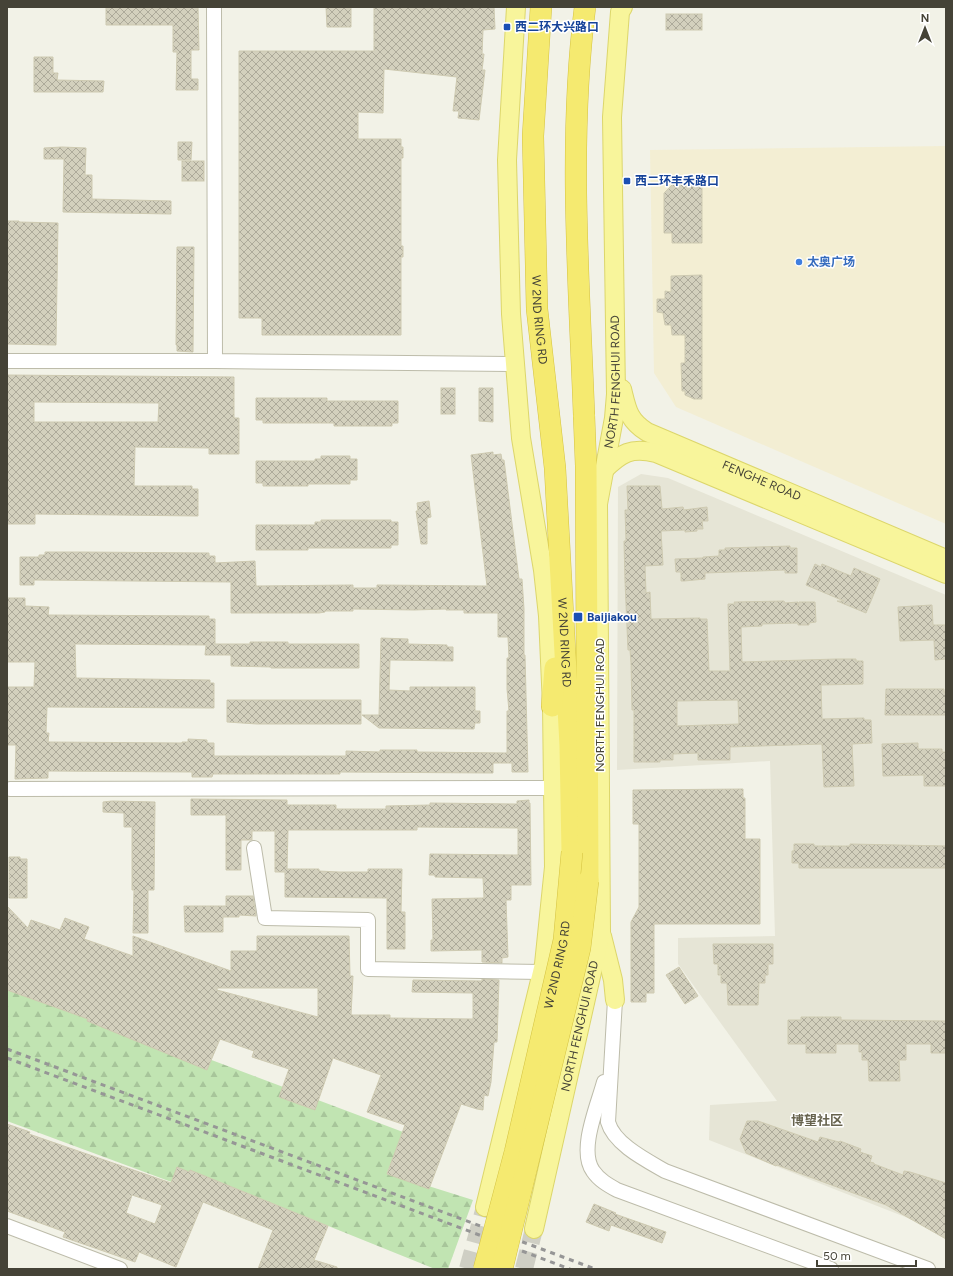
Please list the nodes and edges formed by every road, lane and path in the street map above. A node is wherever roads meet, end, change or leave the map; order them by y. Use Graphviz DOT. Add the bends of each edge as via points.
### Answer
graph roads {
  1 [pos="214,7"];
  2 [pos="516,7"];
  3 [pos="541,7"];
  4 [pos="585,7"];
  5 [pos="623,7"];
  6 [pos="7,361"];
  7 [pos="216,361"];
  8 [pos="515,364"];
  9 [pos="615,366"];
  10 [pos="595,468"];
  11 [pos="598,504"];
  12 [pos="946,559"];
  13 [pos="946,574"];
  14 [pos="561,583"];
  15 [pos="552,706"];
  16 [pos="553,788"];
  17 [pos="10,789"];
  18 [pos="254,848"];
  19 [pos="601,932"];
  20 [pos="542,972"];
  21 [pos="615,1000"];
  22 [pos="585,1002"];
  23 [pos="611,1061"];
  24 [pos="485,1207"];
  25 [pos="7,1226"];
  26 [pos="534,1229"];
  27 [pos="120,1269"];
  28 [pos="484,1269"];
  29 [pos="502,1269"];
  30 [pos="831,1269"];
  31 [pos="928,1269"];
  1 -- 7 [label="street"];
  2 -- 8 [label="main road" via="506,160"];
  3 -- 14 [label="highway, W 2ND RING RD" via="532,136 537,309 555,468"];
  4 -- 10 [label="highway, W 2ND RING RD, bridge" via="580,45 576,132 577,229 584,415"];
  5 -- 9 [label="main road, NORTH FENGHUI ROAD" via="620,12 612,117"];
  6 -- 7 [label="street"];
  7 -- 8 [label="street"];
  8 -- 15 [label="main road" via="521,438 548,616"];
  9 -- 10 [label="main road, NORTH FENGHUI ROAD" via="614,418"];
  9 -- 12 [label="main road, FENGHE ROAD" via="627,413 642,429"];
  10 -- 11 [label="highway"];
  10 -- 13 [label="main road, FENGHE ROAD" via="626,452 639,450 656,453"];
  10 -- 29 [label="highway, W 2ND RING RD, bridge" via="588,881 580,948"];
  11 -- 19 [label="main road, NORTH FENGHUI ROAD"];
  14 -- 15 [label="highway"];
  14 -- 28 [label="highway, W 2ND RING RD, bridge" via="570,745 572,852 564,940"];
  15 -- 16 [label="main road"];
  16 -- 17 [label="street"];
  16 -- 20 [label="main road" via="554,867"];
  18 -- 20 [label="street" via="265,918 368,920 368,970"];
  19 -- 21 [label="main road" via="613,980"];
  19 -- 22 [label="main road, NORTH FENGHUI ROAD"];
  20 -- 24 [label="main road"];
  21 -- 22 [label="main road" via="608,990 601,988 594,990"];
  21 -- 23 [label="street"];
  22 -- 26 [label="main road, NORTH FENGHUI ROAD"];
  23 -- 30 [label="street" via="594,1116 588,1147 588,1160 592,1171 601,1181 617,1190"];
  23 -- 31 [label="street" via="608,1122 610,1129 617,1138 645,1160 665,1171"];
  25 -- 27 [label="street"];
}
